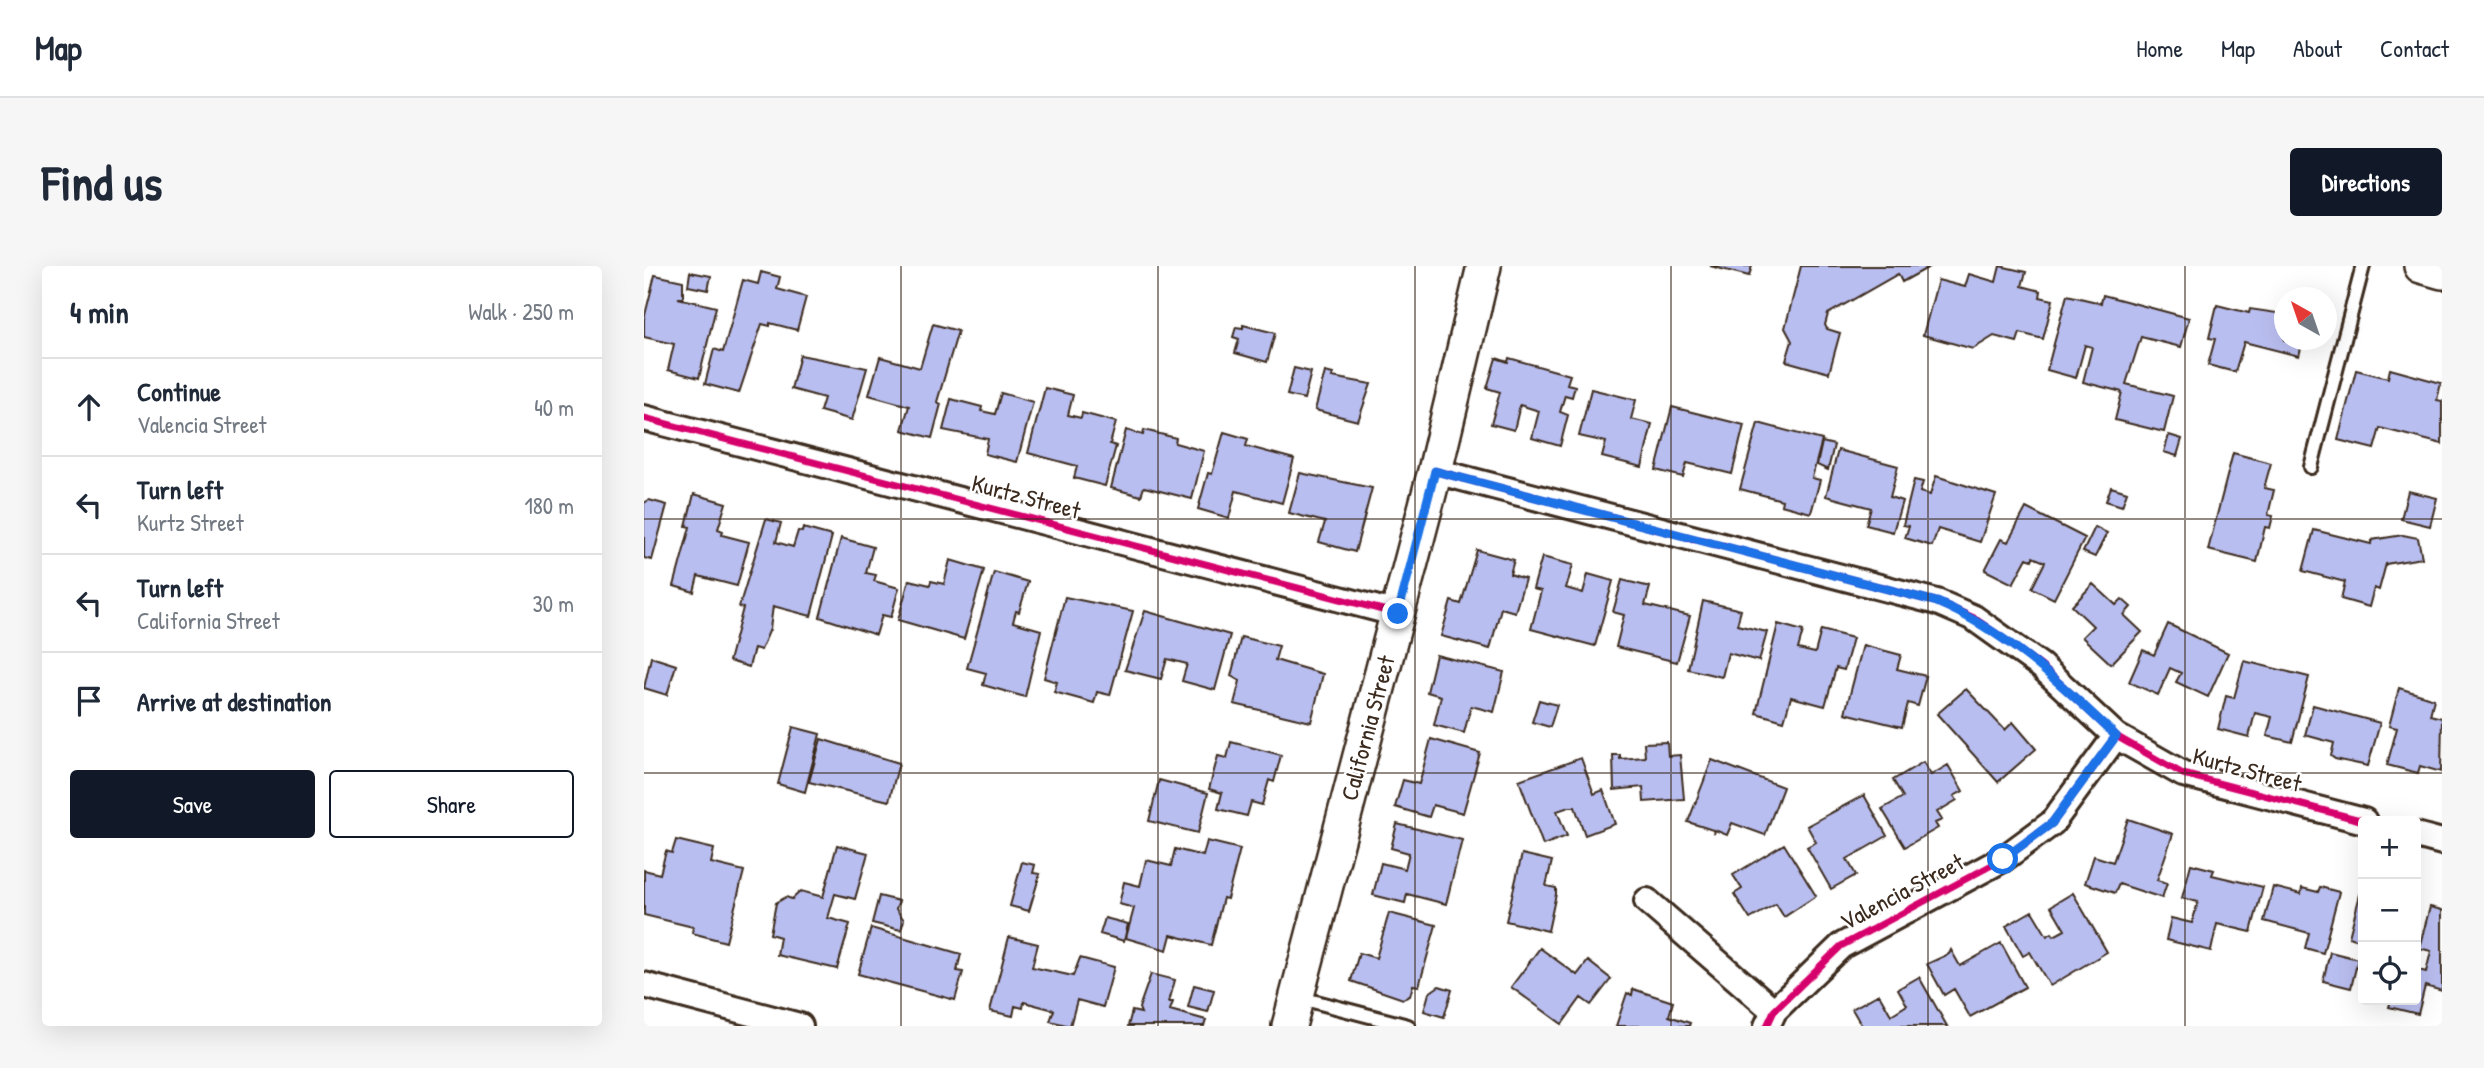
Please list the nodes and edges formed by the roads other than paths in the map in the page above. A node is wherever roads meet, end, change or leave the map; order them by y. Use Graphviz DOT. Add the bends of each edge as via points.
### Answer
graph roads {
  1 [pos="1484,266"];
  2 [pos="2363,266"];
  3 [pos="2421,266"];
  4 [pos="2442,272"];
  5 [pos="644,418"];
  6 [pos="2312,467"];
  7 [pos="1435,471"];
  8 [pos="1398,614"];
  9 [pos="2116,736"];
  10 [pos="2358,819"];
  11 [pos="2421,836"];
  12 [pos="2442,842"];
  13 [pos="1647,901"];
  14 [pos="644,985"];
  15 [pos="1293,1011"];
  16 [pos="1770,1018"];
  17 [pos="800,1026"];
  18 [pos="1408,1026"];
  1 -- 7 [label="main road, California Street"];
  2 -- 6 [label="lane"];
  3 -- 4 [label="main road"];
  5 -- 8 [label="street, Kurtz Street"];
  7 -- 8 [label="main road, California Street"];
  7 -- 9 [label="street, Kurtz Street" via="1937,602 1974,618 2041,666"];
  8 -- 15 [label="main road, California Street"];
  9 -- 10 [label="street, Kurtz Street" via="2183,774"];
  9 -- 16 [label="street, Valencia Street" via="2052,823 2003,859 1841,946"];
  11 -- 12 [label="street"];
  13 -- 16 [label="street"];
  14 -- 17 [label="street"];
  15 -- 18 [label="lane"];
}
